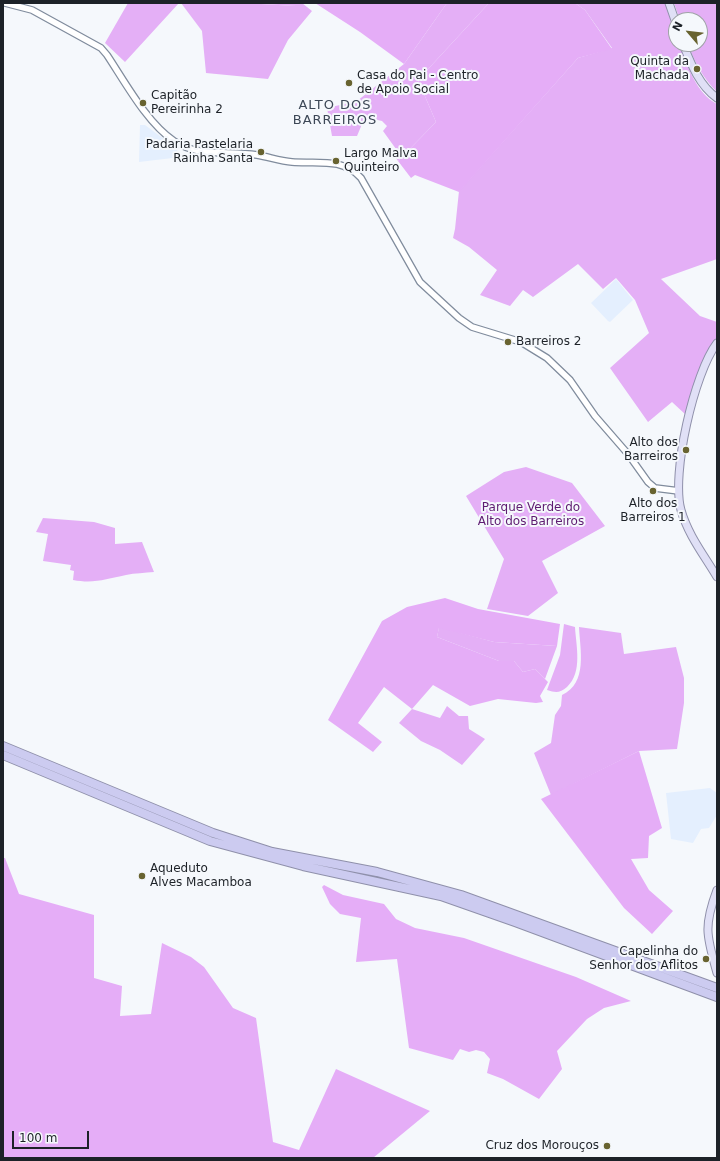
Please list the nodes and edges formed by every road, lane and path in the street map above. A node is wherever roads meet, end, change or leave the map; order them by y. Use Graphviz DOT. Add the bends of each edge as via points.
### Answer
graph roads {
  1 [pos="5,3"];
  2 [pos="687,52"];
  3 [pos="717,98"];
  4 [pos="717,343"];
  5 [pos="679,491"];
  6 [pos="717,577"];
  7 [pos="3,746"];
  8 [pos="3,755"];
  9 [pos="717,890"];
  10 [pos="717,973"];
  11 [pos="717,988"];
  12 [pos="717,997"];
  1 -- 5 [label="street" via="32,10 100,48 160,130 186,148 202,152 257,155 293,162 336,163 356,172 420,282 472,327 521,342 547,358 570,380 595,416 652,485 660,490"];
  2 -- 3 [label="main road" via="703,85"];
  4 -- 5 [label="main road" via="706,363 689,416 678,479"];
  5 -- 6 [label="main road" via="686,523"];
  7 -- 11 [label="highway" via="213,833 272,852 377,872 461,894"];
  8 -- 12 [label="highway" via="210,841 302,866 441,896"];
  9 -- 10 [label="main road" via="707,927"];
}
